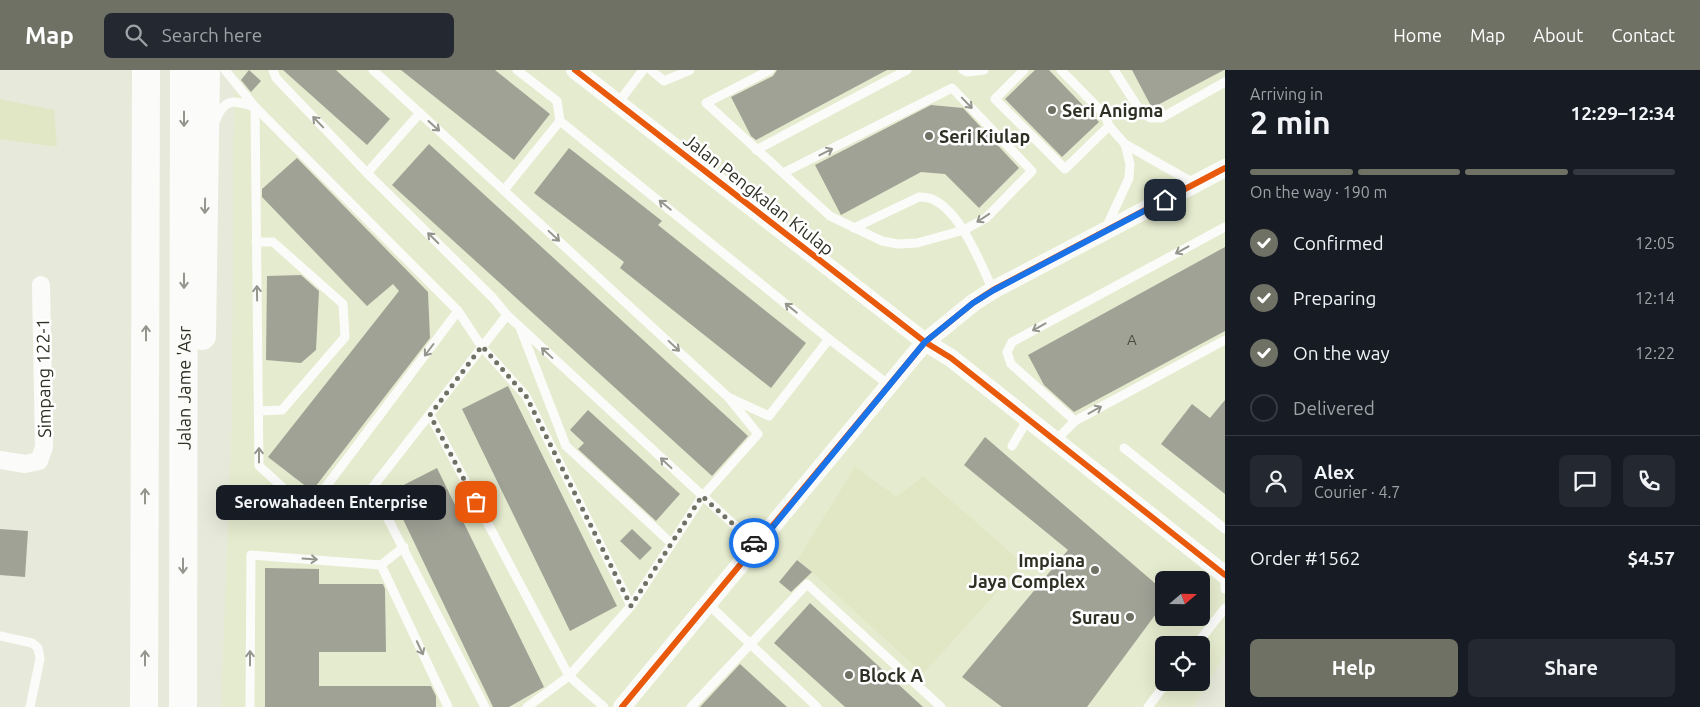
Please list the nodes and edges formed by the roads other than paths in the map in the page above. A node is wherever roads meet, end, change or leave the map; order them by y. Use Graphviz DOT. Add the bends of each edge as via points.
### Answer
graph roads {
  1 [pos="146,70"];
  2 [pos="184,70"];
  3 [pos="206,70"];
  4 [pos="224,70"];
  5 [pos="273,70"];
  6 [pos="372,70"];
  7 [pos="517,70"];
  8 [pos="576,70"];
  9 [pos="643,70"];
  10 [pos="651,70"];
  11 [pos="690,70"];
  12 [pos="770,70"];
  13 [pos="907,70"];
  14 [pos="963,70"];
  15 [pos="984,70"];
  16 [pos="1024,70"];
  17 [pos="1061,70"];
  18 [pos="1114,70"];
  19 [pos="1225,82"];
  20 [pos="618,103"];
  21 [pos="256,107"];
  22 [pos="420,114"];
  23 [pos="560,121"];
  24 [pos="1108,126"];
  25 [pos="1125,144"];
  26 [pos="756,150"];
  27 [pos="205,167"];
  28 [pos="1225,168"];
  29 [pos="366,173"];
  30 [pos="782,174"];
  31 [pos="1195,184"];
  32 [pos="504,190"];
  33 [pos="1225,227"];
  34 [pos="854,228"];
  35 [pos="964,230"];
  36 [pos="1104,232"];
  37 [pos="256,242"];
  38 [pos="42,285"];
  39 [pos="994,290"];
  40 [pos="458,311"];
  41 [pos="507,315"];
  42 [pos="520,327"];
  43 [pos="828,339"];
  44 [pos="1225,340"];
  45 [pos="925,342"];
  46 [pos="482,346"];
  47 [pos="889,385"];
  48 [pos="728,397"];
  49 [pos="259,411"];
  50 [pos="430,415"];
  51 [pos="1028,419"];
  52 [pos="1075,421"];
  53 [pos="1056,440"];
  54 [pos="1012,446"];
  55 [pos="1124,448"];
  56 [pos="0,460"];
  57 [pos="702,496"];
  58 [pos="1225,529"];
  59 [pos="183,537"];
  60 [pos="671,544"];
  61 [pos="757,546"];
  62 [pos="404,547"];
  63 [pos="380,565"];
  64 [pos="1225,575"];
  65 [pos="1225,589"];
  66 [pos="708,604"];
  67 [pos="631,606"];
  68 [pos="1225,608"];
  69 [pos="0,636"];
  70 [pos="1203,636"];
  71 [pos="749,644"];
  72 [pos="569,676"];
  73 [pos="1160,691"];
  74 [pos="30,707"];
  75 [pos="144,707"];
  76 [pos="183,707"];
  77 [pos="250,707"];
  78 [pos="448,707"];
  79 [pos="485,707"];
  80 [pos="527,707"];
  81 [pos="604,707"];
  82 [pos="622,707"];
  83 [pos="691,707"];
  84 [pos="818,707"];
  85 [pos="941,707"];
  86 [pos="1148,707"];
  75 -- 1 [label="main road, one-way"];
  2 -- 59 [label="main road, Jalan Jame 'Asr, one-way"];
  3 -- 27 [label="main road"];
  4 -- 21 [label="lane"];
  29 -- 5 [label="lane, one-way" via="276,78"];
  6 -- 22 [label="lane"];
  7 -- 23 [label="lane" via="557,101"];
  8 -- 20 [label="street, Jalan Pengkalan Kiulap"];
  9 -- 20 [label="lane"];
  10 -- 11 [label="lane" via="664,81"];
  12 -- 26 [label="lane" via="706,103"];
  13 -- 26 [label="lane"];
  14 -- 15 [label="lane"];
  16 -- 24 [label="lane" via="995,99 1065,169"];
  17 -- 24 [label="lane" via="1105,116"];
  18 -- 19 [label="lane" via="1141,112 1150,118 1161,118"];
  20 -- 45 [label="street, Jalan Pengkalan Kiulap"];
  21 -- 27 [label="lane" via="237,101 222,106 214,124"];
  21 -- 37 [label="lane"];
  21 -- 40 [label="lane"];
  22 -- 29 [label="lane"];
  22 -- 32 [label="lane, one-way"];
  23 -- 32 [label="lane"];
  43 -- 23 [label="lane, one-way"];
  24 -- 25 [label="lane"];
  25 -- 31 [label="lane"];
  25 -- 36 [label="lane" via="1130,164 1129,178"];
  26 -- 30 [label="lane"];
  27 -- 59 [label="main road, one-way" via="201,348"];
  28 -- 31 [label="street"];
  41 -- 29 [label="lane, one-way"];
  30 -- 34 [label="lane" via="830,216"];
  30 -- 35 [label="lane, one-way" via="952,88 1032,171 986,218"];
  31 -- 36 [label="street"];
  32 -- 48 [label="lane, one-way"];
  33 -- 52 [label="lane, one-way" via="1012,342 1008,352 1011,364"];
  34 -- 35 [label="lane" via="882,241 898,244 917,243"];
  34 -- 35 [label="lane" via="919,197 929,196 937,200"];
  35 -- 39 [label="lane"];
  36 -- 39 [label="street"];
  49 -- 37 [label="lane, one-way"];
  37 -- 49 [label="lane" via="273,242 343,304 345,337 282,410"];
  38 -- 56 [label="street, Simpang 122-1" via="44,447 40,461 25,464"];
  39 -- 45 [label="street"];
  40 -- 46 [label="lane"];
  40 -- 49 [label="lane, one-way" via="322,492 312,500 298,501 259,466"];
  41 -- 42 [label="lane"];
  41 -- 46 [label="lane"];
  57 -- 42 [label="lane, one-way"];
  42 -- 60 [label="lane" via="566,446"];
  43 -- 47 [label="lane"];
  43 -- 48 [label="lane" via="768,416"];
  52 -- 44 [label="lane, one-way"];
  45 -- 47 [label="street"];
  45 -- 51 [label="street, Jalan Pengkalan Kiulap" via="951,358"];
  46 -- 50 [label="lane"];
  46 -- 67 [label="lane" via="526,396"];
  47 -- 61 [label="street"];
  48 -- 57 [label="lane" via="758,434"];
  50 -- 62 [label="lane" via="372,488"];
  50 -- 72 [label="lane"];
  51 -- 53 [label="street, Jalan Pengkalan Kiulap"];
  51 -- 54 [label="lane"];
  52 -- 53 [label="lane"];
  53 -- 64 [label="street, Jalan Pengkalan Kiulap"];
  55 -- 58 [label="lane"];
  57 -- 60 [label="lane"];
  57 -- 61 [label="lane"];
  59 -- 76 [label="main road, Jalan Jame 'Asr, one-way"];
  60 -- 67 [label="lane"];
  61 -- 66 [label="street"];
  62 -- 63 [label="lane"];
  62 -- 79 [label="lane"];
  77 -- 63 [label="lane, one-way" via="251,555"];
  63 -- 78 [label="lane, one-way"];
  64 -- 65 [label="lane"];
  66 -- 71 [label="lane"];
  66 -- 82 [label="street"];
  67 -- 72 [label="lane"];
  68 -- 70 [label="lane"];
  69 -- 74 [label="lane" via="32,643 38,648 40,659"];
  71 -- 83 [label="lane"];
  71 -- 84 [label="lane"];
  71 -- 85 [label="lane" via="807,584"];
  72 -- 80 [label="lane"];
  72 -- 81 [label="lane"];
  73 -- 86 [label="lane"];
}
